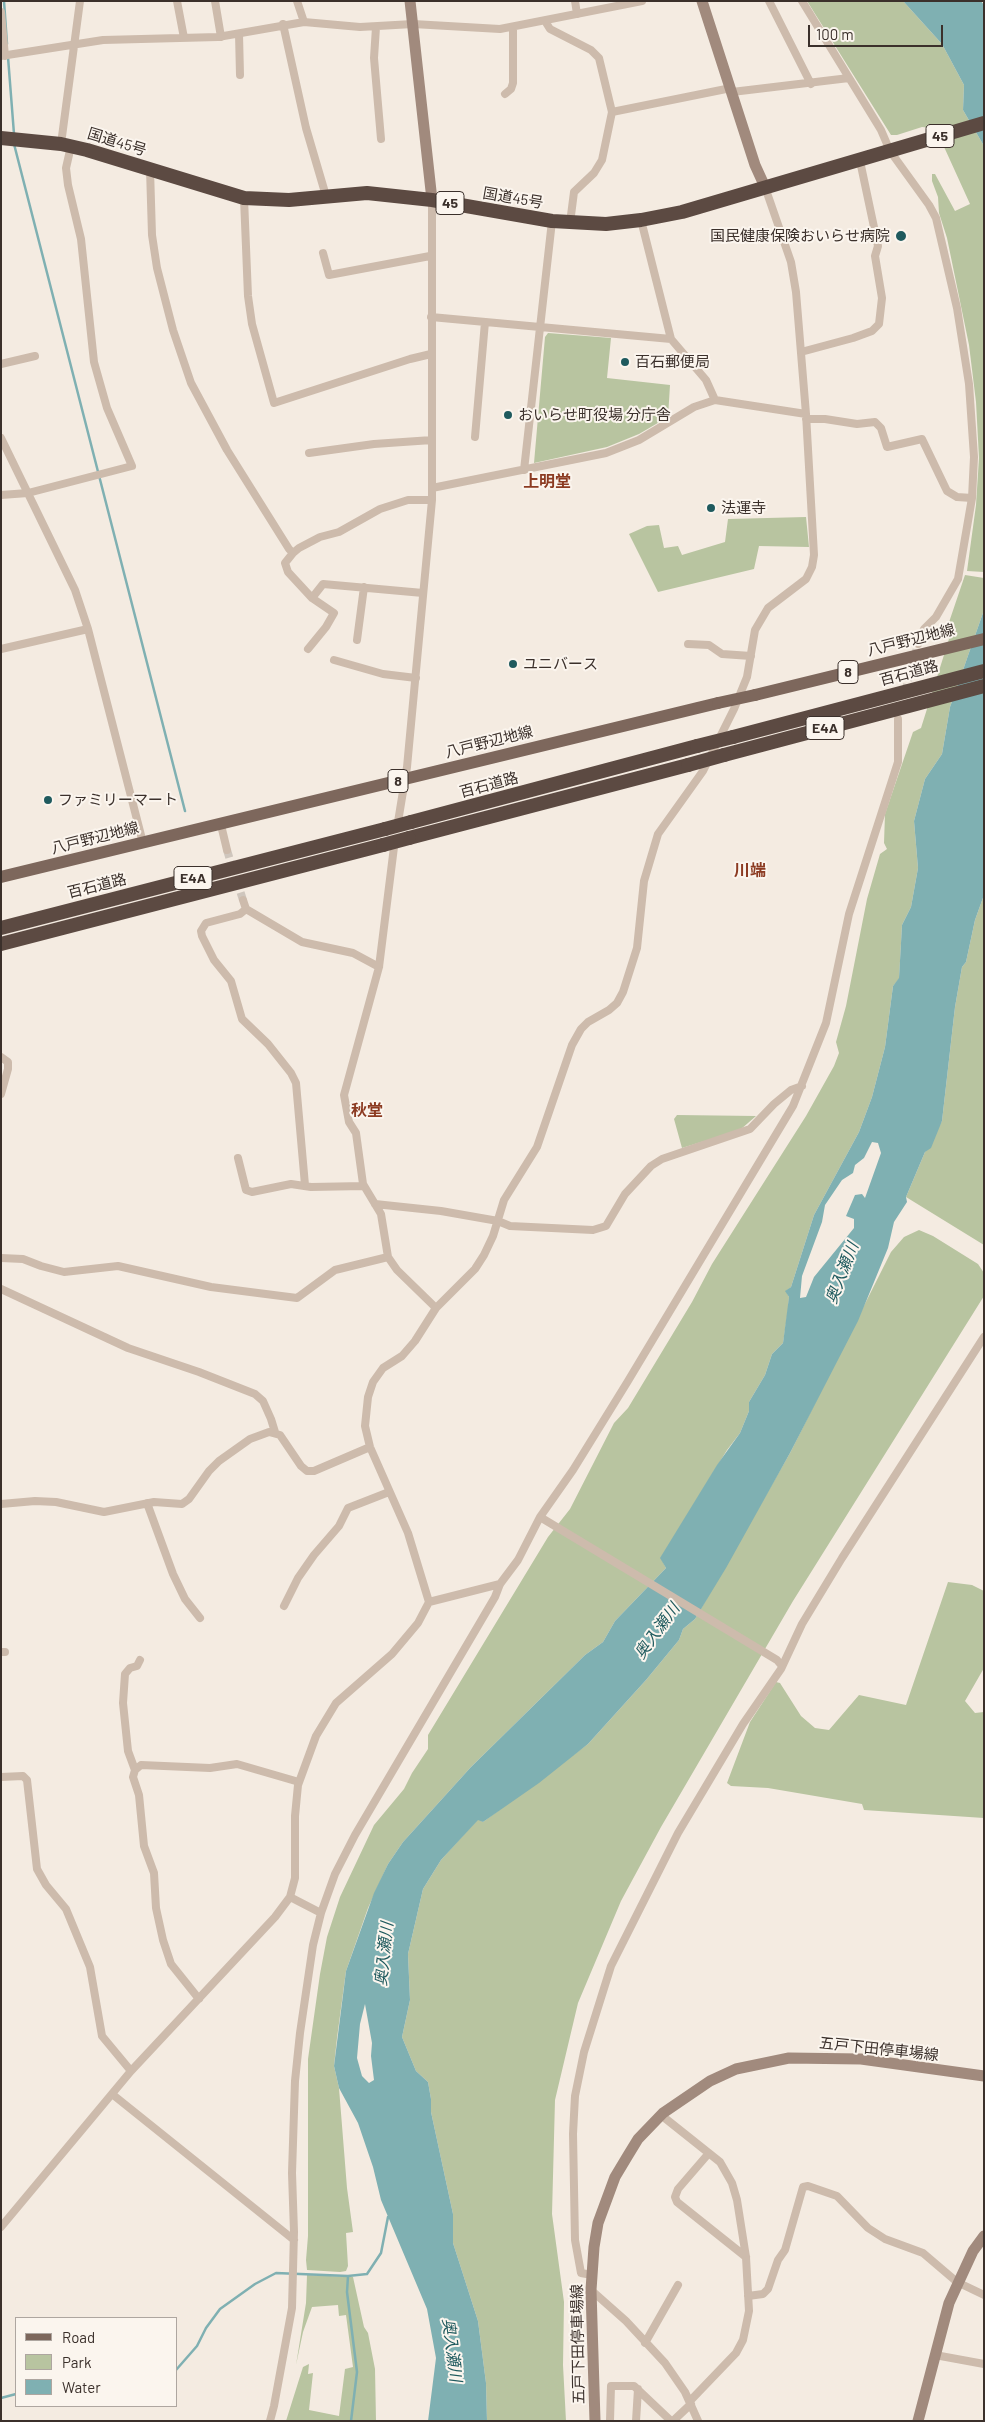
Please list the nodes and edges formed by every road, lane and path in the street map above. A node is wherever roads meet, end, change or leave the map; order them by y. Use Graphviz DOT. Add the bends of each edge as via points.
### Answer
graph roads {
  1 [pos="80,1"];
  2 [pos="177,1"];
  3 [pos="215,1"];
  4 [pos="298,1"];
  5 [pos="410,1"];
  6 [pos="575,1"];
  7 [pos="642,1"];
  8 [pos="702,1"];
  9 [pos="768,1"];
  10 [pos="802,1"];
  11 [pos="614,4"];
  12 [pos="1,12"];
  13 [pos="577,14"];
  14 [pos="545,21"];
  15 [pos="304,22"];
  16 [pos="283,24"];
  17 [pos="412,24"];
  18 [pos="376,27"];
  19 [pos="512,28"];
  20 [pos="238,34"];
  21 [pos="221,37"];
  22 [pos="184,38"];
  23 [pos="75,46"];
  24 [pos="3,56"];
  25 [pos="240,75"];
  26 [pos="849,78"];
  27 [pos="811,84"];
  28 [pos="731,90"];
  29 [pos="505,94"];
  30 [pos="612,112"];
  31 [pos="984,122"];
  32 [pos="1,138"];
  33 [pos="381,139"];
  34 [pos="66,145"];
  35 [pos="893,150"];
  36 [pos="860,161"];
  37 [pos="150,169"];
  38 [pos="765,187"];
  39 [pos="326,196"];
  40 [pos="244,198"];
  41 [pos="432,200"];
  42 [pos="641,220"];
  43 [pos="552,221"];
  44 [pos="570,223"];
  45 [pos="323,253"];
  46 [pos="430,256"];
  47 [pos="431,317"];
  48 [pos="485,322"];
  49 [pos="541,327"];
  50 [pos="670,339"];
  51 [pos="801,352"];
  52 [pos="431,354"];
  53 [pos="35,356"];
  54 [pos="1,364"];
  55 [pos="715,400"];
  56 [pos="806,417"];
  57 [pos="476,437"];
  58 [pos="1,438"];
  59 [pos="432,440"];
  60 [pos="309,453"];
  61 [pos="524,470"];
  62 [pos="432,488"];
  63 [pos="28,493"];
  64 [pos="1,495"];
  65 [pos="972,498"];
  66 [pos="432,500"];
  67 [pos="294,553"];
  68 [pos="364,587"];
  69 [pos="423,593"];
  70 [pos="312,598"];
  71 [pos="88,629"];
  72 [pos="984,639"];
  73 [pos="357,640"];
  74 [pos="688,644"];
  75 [pos="918,644"];
  76 [pos="1,649"];
  77 [pos="308,649"];
  78 [pos="751,656"];
  79 [pos="334,660"];
  80 [pos="984,671"];
  81 [pos="416,678"];
  82 [pos="984,686"];
  83 [pos="898,720"];
  84 [pos="404,780"];
  85 [pos="220,825"];
  86 [pos="144,843"];
  87 [pos="227,850"];
  88 [pos="1,877"];
  89 [pos="243,900"];
  90 [pos="246,909"];
  91 [pos="4,926"];
  92 [pos="1,945"];
  93 [pos="379,967"];
  94 [pos="1,1057"];
  95 [pos="802,1086"];
  96 [pos="1,1094"];
  97 [pos="238,1158"];
  98 [pos="305,1185"];
  99 [pos="364,1186"];
  100 [pos="375,1204"];
  101 [pos="498,1221"];
  102 [pos="388,1257"];
  103 [pos="1,1258"];
  104 [pos="1,1290"];
  105 [pos="436,1308"];
  106 [pos="984,1337"];
  107 [pos="275,1432"];
  108 [pos="370,1447"];
  109 [pos="389,1492"];
  110 [pos="147,1503"];
  111 [pos="1,1504"];
  112 [pos="542,1519"];
  113 [pos="500,1584"];
  114 [pos="429,1602"];
  115 [pos="284,1606"];
  116 [pos="200,1618"];
  117 [pos="140,1660"];
  118 [pos="779,1663"];
  119 [pos="134,1770"];
  120 [pos="1,1777"];
  121 [pos="299,1782"];
  122 [pos="290,1898"];
  123 [pos="321,1913"];
  124 [pos="199,1999"];
  125 [pos="131,2071"];
  126 [pos="984,2076"];
  127 [pos="112,2094"];
  128 [pos="661,2115"];
  129 [pos="709,2152"];
  130 [pos="1,2227"];
  131 [pos="984,2236"];
  132 [pos="294,2240"];
  133 [pos="746,2257"];
  134 [pos="592,2276"];
  135 [pos="957,2282"];
  136 [pos="678,2285"];
  137 [pos="592,2290"];
  138 [pos="984,2295"];
  139 [pos="748,2296"];
  140 [pos="645,2344"];
  141 [pos="935,2355"];
  142 [pos="984,2364"];
  143 [pos="638,2389"];
  144 [pos="690,2402"];
  145 [pos="270,2421"];
  146 [pos="596,2421"];
  147 [pos="610,2421"];
  148 [pos="636,2421"];
  149 [pos="672,2421"];
  150 [pos="698,2421"];
  151 [pos="918,2421"];
  1 -- 23 [label="street"];
  2 -- 22 [label="street"];
  3 -- 21 [label="street"];
  4 -- 15 [label="street"];
  5 -- 17 [label="main road"];
  6 -- 13 [label="street"];
  7 -- 11 [label="street"];
  8 -- 28 [label="main road"];
  9 -- 27 [label="street"];
  10 -- 26 [label="street"];
  11 -- 13 [label="street"];
  12 -- 24 [label="street"];
  13 -- 14 [label="street"];
  14 -- 19 [label="street"];
  14 -- 30 [label="street" via="550,29 591,50 599,58"];
  15 -- 16 [label="street"];
  15 -- 18 [label="street"];
  16 -- 20 [label="street"];
  16 -- 39 [label="street" via="306,128"];
  17 -- 18 [label="street"];
  17 -- 19 [label="street"];
  17 -- 41 [label="main road"];
  18 -- 33 [label="street" via="374,58"];
  19 -- 29 [label="street" via="513,83"];
  20 -- 21 [label="street"];
  20 -- 25 [label="street"];
  21 -- 22 [label="street"];
  22 -- 23 [label="street" via="103,40"];
  23 -- 24 [label="street"];
  23 -- 34 [label="street"];
  26 -- 27 [label="street"];
  26 -- 35 [label="street"];
  27 -- 28 [label="street"];
  28 -- 30 [label="street"];
  28 -- 38 [label="main road"];
  30 -- 44 [label="street" via="602,160 594,173 574,192"];
  31 -- 35 [label="highway, 国道45号 / 45"];
  32 -- 34 [label="highway, 国道45号 / 45"];
  34 -- 37 [label="highway, 国道45号 / 45"];
  34 -- 63 [label="street" via="68,185 81,238 94,362 107,408 132,466"];
  35 -- 36 [label="highway, 国道45号 / 45"];
  35 -- 65 [label="street" via="936,218 950,269 969,384 974,457"];
  36 -- 38 [label="highway, 国道45号 / 45"];
  36 -- 51 [label="street" via="878,246 875,256 882,298 879,324 872,331 853,338"];
  37 -- 40 [label="highway, 国道45号 / 45"];
  37 -- 67 [label="street" via="152,235 157,268 191,383 264,513"];
  38 -- 42 [label="highway, 国道45号 / 45" via="682,212"];
  38 -- 51 [label="street" via="791,262"];
  39 -- 40 [label="highway, 国道45号 / 45" via="289,200"];
  39 -- 41 [label="highway, 国道45号 / 45" via="366,193"];
  40 -- 52 [label="street" via="252,324 274,403"];
  41 -- 43 [label="highway, 国道45号 / 45"];
  41 -- 46 [label="street"];
  42 -- 44 [label="highway, 国道45号 / 45" via="606,224"];
  42 -- 50 [label="street"];
  43 -- 44 [label="highway, 国道45号 / 45"];
  43 -- 49 [label="street"];
  45 -- 46 [label="street" via="329,275"];
  46 -- 47 [label="street"];
  47 -- 48 [label="street"];
  47 -- 52 [label="street"];
  48 -- 49 [label="street"];
  48 -- 57 [label="street"];
  49 -- 50 [label="street"];
  49 -- 61 [label="street"];
  50 -- 55 [label="street" via="706,380"];
  51 -- 56 [label="street"];
  52 -- 59 [label="street"];
  53 -- 54 [label="street"];
  55 -- 56 [label="street"];
  55 -- 61 [label="street" via="694,407 639,440 606,453"];
  56 -- 65 [label="street" via="857,424 875,422 881,428 887,447 922,439 948,491 958,497"];
  56 -- 78 [label="street" via="812,567 806,579 761,617 755,630"];
  58 -- 63 [label="street"];
  59 -- 60 [label="street"];
  59 -- 62 [label="street"];
  61 -- 62 [label="street"];
  62 -- 66 [label="street"];
  63 -- 64 [label="street"];
  63 -- 71 [label="street" via="75,590"];
  65 -- 75 [label="street" via="958,579 936,617 924,628"];
  66 -- 67 [label="street" via="408,500 380,509"];
  66 -- 69 [label="street"];
  67 -- 70 [label="street" via="285,567"];
  68 -- 69 [label="street"];
  68 -- 70 [label="street" via="323,584"];
  68 -- 73 [label="street"];
  69 -- 81 [label="street"];
  70 -- 77 [label="street" via="334,613"];
  71 -- 76 [label="street"];
  71 -- 86 [label="street"];
  72 -- 84 [label="main road, 八戸野辺地線 / 8, bridge"];
  74 -- 78 [label="street" via="709,645 722,654"];
  78 -- 101 [label="street" via="747,678 725,729 703,771 658,834 644,881 637,948 623,992 617,1003 581,1029 572,1045 537,1146 504,1200"];
  79 -- 81 [label="street" via="383,674"];
  80 -- 91 [label="highway, 百石道路 / E4A, bridge"];
  81 -- 84 [label="street"];
  82 -- 92 [label="highway, E4A, bridge"];
  83 -- 95 [label="street" via="898,762 849,914 826,1023"];
  84 -- 85 [label="main road, 八戸野辺地線 / 8"];
  84 -- 93 [label="street"];
  85 -- 86 [label="main road, 八戸野辺地線 / 8"];
  85 -- 87 [label="street"];
  86 -- 88 [label="main road, 八戸野辺地線 / 8"];
  89 -- 90 [label="street"];
  90 -- 93 [label="street" via="302,942 352,953"];
  90 -- 98 [label="street" via="240,914 206,923 202,936 214,960 231,981 242,1019 268,1044 296,1083"];
  93 -- 99 [label="street" via="344,1095 356,1134"];
  94 -- 96 [label="street" via="8,1062 8,1069"];
  95 -- 101 [label="street" via="791,1090 750,1128 662,1159 651,1166 625,1194 606,1226 577,1231 510,1226"];
  95 -- 112 [label="street" via="628,1381"];
  97 -- 98 [label="street" via="246,1190"];
  98 -- 99 [label="street"];
  99 -- 100 [label="street"];
  100 -- 101 [label="street" via="424,1208"];
  100 -- 102 [label="street" via="383,1224"];
  101 -- 105 [label="street" via="475,1269"];
  102 -- 103 [label="street" via="335,1270 296,1298 211,1287 118,1266 64,1272 23,1259"];
  102 -- 105 [label="street"];
  104 -- 107 [label="street" via="128,1348 255,1394 272,1418"];
  105 -- 108 [label="street" via="416,1341 402,1356 383,1368 373,1382 365,1426"];
  106 -- 118 [label="street" via="842,1558"];
  107 -- 108 [label="street" via="307,1471"];
  107 -- 110 [label="street" via="250,1438 219,1461 182,1504"];
  108 -- 109 [label="street"];
  109 -- 114 [label="street" via="408,1533"];
  109 -- 115 [label="street" via="348,1508 339,1526 298,1578"];
  110 -- 111 [label="street" via="104,1512 56,1502"];
  110 -- 116 [label="street" via="173,1574 185,1599"];
  112 -- 113 [label="street"];
  112 -- 118 [label="street"];
  113 -- 114 [label="street"];
  113 -- 123 [label="street" via="355,1834 335,1874"];
  114 -- 121 [label="street" via="418,1623 392,1654 336,1703 316,1736"];
  117 -- 119 [label="street" via="125,1674 123,1703 127,1744"];
  118 -- 134 [label="street" via="664,1859 610,1966 593,2017 575,2096 573,2134 575,2240 579,2266 582,2272"];
  119 -- 121 [label="street" via="141,1766 210,1768 237,1764"];
  119 -- 124 [label="street" via="144,1846 154,1873 162,1940 171,1964"];
  120 -- 125 [label="street" via="23,1776 27,1780 36,1870 66,1909 90,1967 102,2036"];
  121 -- 122 [label="street" via="295,1816 295,1878"];
  122 -- 123 [label="street"];
  122 -- 124 [label="street"];
  123 -- 132 [label="street" via="308,1975 295,2081"];
  124 -- 125 [label="street"];
  125 -- 127 [label="street"];
  126 -- 128 [label="main road, 五戸下田停車場線" via="834,2056 789,2058 736,2069 683,2097"];
  127 -- 130 [label="street"];
  127 -- 132 [label="street"];
  128 -- 129 [label="street"];
  128 -- 134 [label="main road, 五戸下田停車場線" via="638,2139 615,2177 598,2223"];
  129 -- 133 [label="street" via="720,2162 732,2183"];
  129 -- 133 [label="street" via="675,2197 677,2202"];
  131 -- 135 [label="main road"];
  132 -- 145 [label="street" via="292,2308"];
  133 -- 139 [label="street"];
  134 -- 137 [label="main road, 五戸下田停車場線"];
  135 -- 138 [label="street"];
  135 -- 139 [label="street" via="923,2253 885,2239 868,2228 837,2196 808,2186 803,2187 785,2250 768,2289 763,2294"];
  135 -- 141 [label="main road"];
  136 -- 140 [label="street"];
  137 -- 140 [label="street" via="626,2321"];
  137 -- 146 [label="main road, 五戸下田停車場線"];
  139 -- 144 [label="street" via="749,2311 743,2340 736,2353"];
  140 -- 144 [label="street" via="665,2363"];
  141 -- 142 [label="street"];
  141 -- 151 [label="main road"];
  143 -- 147 [label="street" via="634,2386 610,2386"];
  143 -- 148 [label="street"];
  143 -- 149 [label="street"];
  144 -- 149 [label="street"];
  144 -- 150 [label="street"];
}
